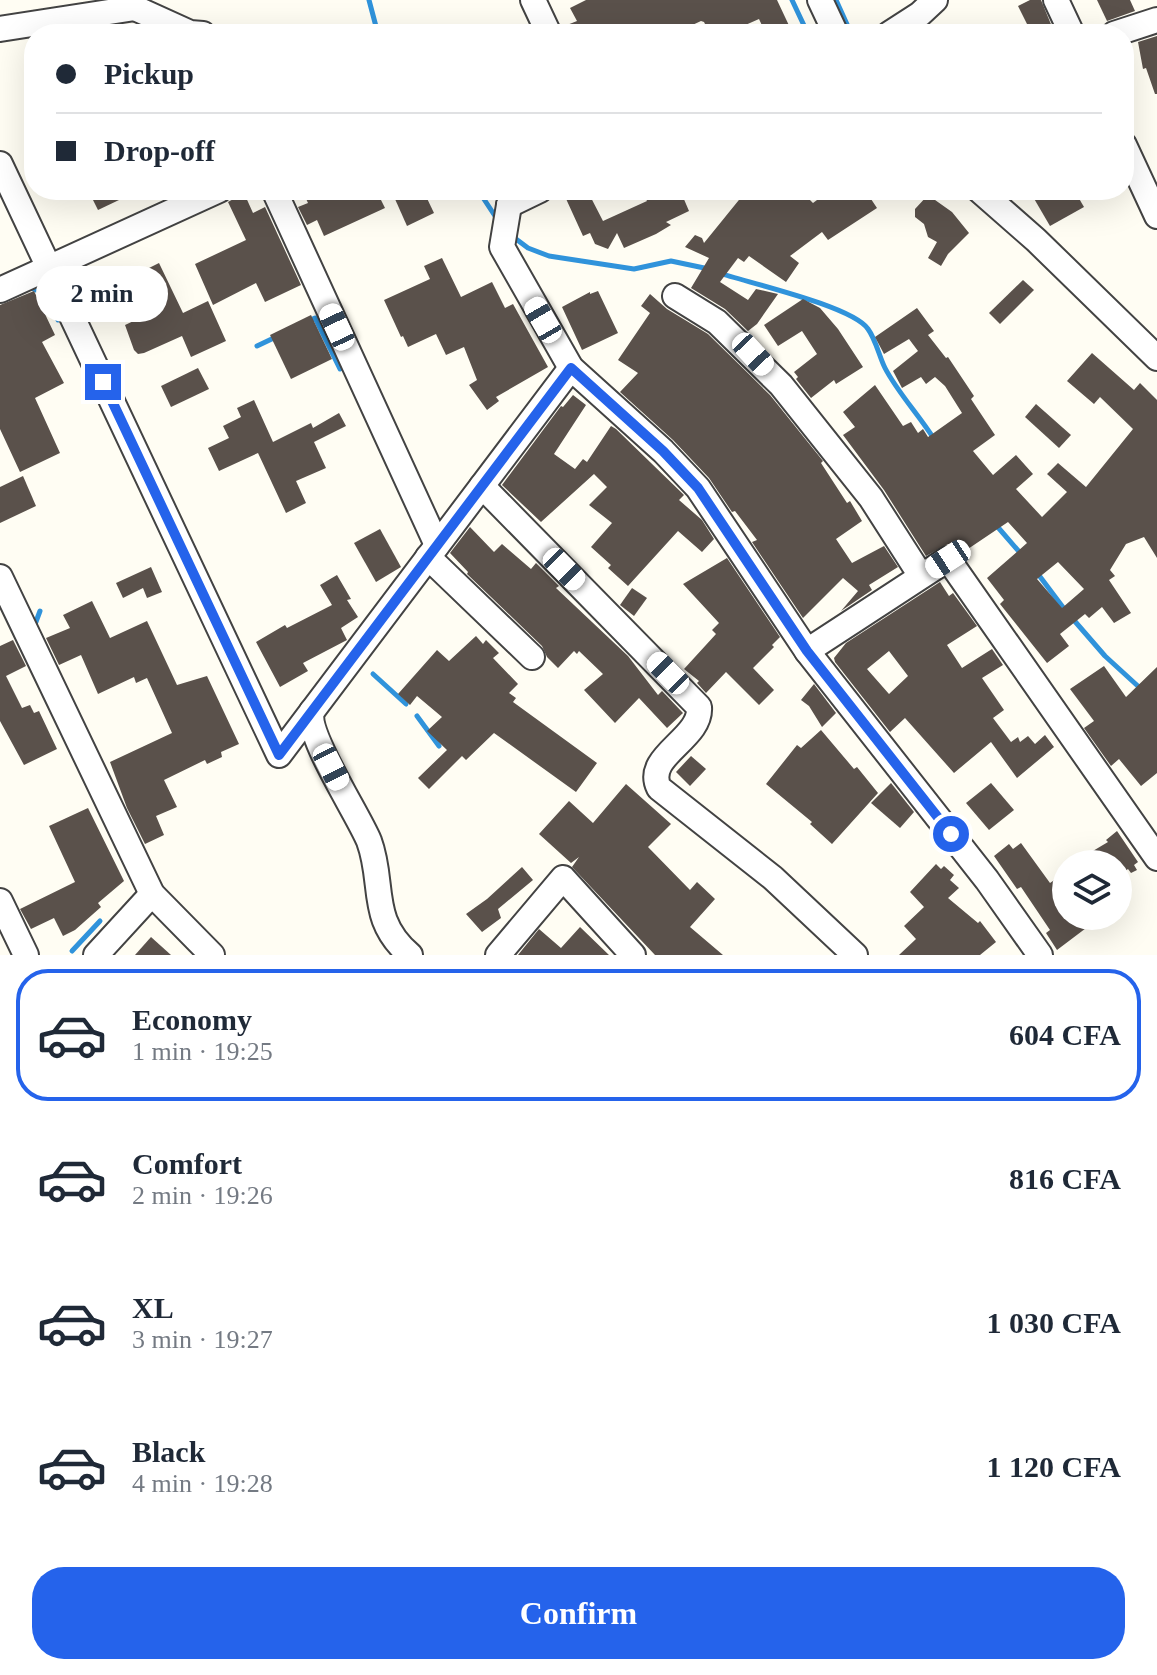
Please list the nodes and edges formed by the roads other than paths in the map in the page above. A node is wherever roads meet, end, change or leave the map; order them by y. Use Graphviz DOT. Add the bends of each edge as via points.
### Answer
graph roads {
  1 [pos="533,0"];
  2 [pos="820,0"];
  3 [pos="1056,0"];
  4 [pos="134,4"];
  5 [pos="923,5"];
  6 [pos="1157,20"];
  7 [pos="27,24"];
  8 [pos="173,24"];
  9 [pos="544,24"];
  10 [pos="828,24"];
  11 [pos="901,24"];
  12 [pos="1067,24"];
  13 [pos="24,25"];
  14 [pos="1134,27"];
  15 [pos="0,29"];
  16 [pos="0,164"];
  17 [pos="1134,167"];
  18 [pos="197,200"];
  19 [pos="278,200"];
  20 [pos="502,200"];
  21 [pos="990,200"];
  22 [pos="1157,216"];
  23 [pos="49,267"];
  24 [pos="0,290"];
  25 [pos="675,296"];
  26 [pos="1157,358"];
  27 [pos="571,368"];
  28 [pos="482,486"];
  29 [pos="432,551"];
  30 [pos="921,576"];
  31 [pos="0,577"];
  32 [pos="9,619"];
  33 [pos="807,651"];
  34 [pos="532,657"];
  35 [pos="312,711"];
  36 [pos="1157,858"];
  37 [pos="152,894"];
  38 [pos="0,901"];
  39 [pos="26,955"];
  40 [pos="96,955"];
  41 [pos="212,955"];
  42 [pos="410,955"];
  43 [pos="498,955"];
  44 [pos="633,955"];
  45 [pos="855,955"];
  46 [pos="1040,955"];
  1 -- 9 [label="street"];
  2 -- 10 [label="street"];
  3 -- 12 [label="street"];
  4 -- 7 [label="street"];
  4 -- 8 [label="street"];
  5 -- 11 [label="street"];
  6 -- 14 [label="street"];
  13 -- 15 [label="street"];
  16 -- 23 [label="street"];
  17 -- 22 [label="street"];
  18 -- 23 [label="street"];
  19 -- 29 [label="street"];
  20 -- 27 [label="street" via="502,247"];
  21 -- 26 [label="street"];
  23 -- 24 [label="street"];
  23 -- 35 [label="street" via="279,755"];
  25 -- 30 [label="street" via="717,322 781,385 871,498"];
  27 -- 28 [label="street"];
  27 -- 33 [label="street" via="698,488"];
  28 -- 29 [label="street"];
  28 -- 45 [label="street" via="699,707 693,726 656,770 659,788 773,878"];
  29 -- 34 [label="street"];
  29 -- 35 [label="street"];
  30 -- 33 [label="street"];
  30 -- 36 [label="street" via="948,559"];
  31 -- 32 [label="street"];
  32 -- 37 [label="street"];
  33 -- 46 [label="street"];
  35 -- 42 [label="street" via="309,719 318,743 369,841 383,917"];
  37 -- 40 [label="street"];
  37 -- 41 [label="street"];
  38 -- 39 [label="street"];
  43 -- 44 [label="street" via="563,878"];
}
